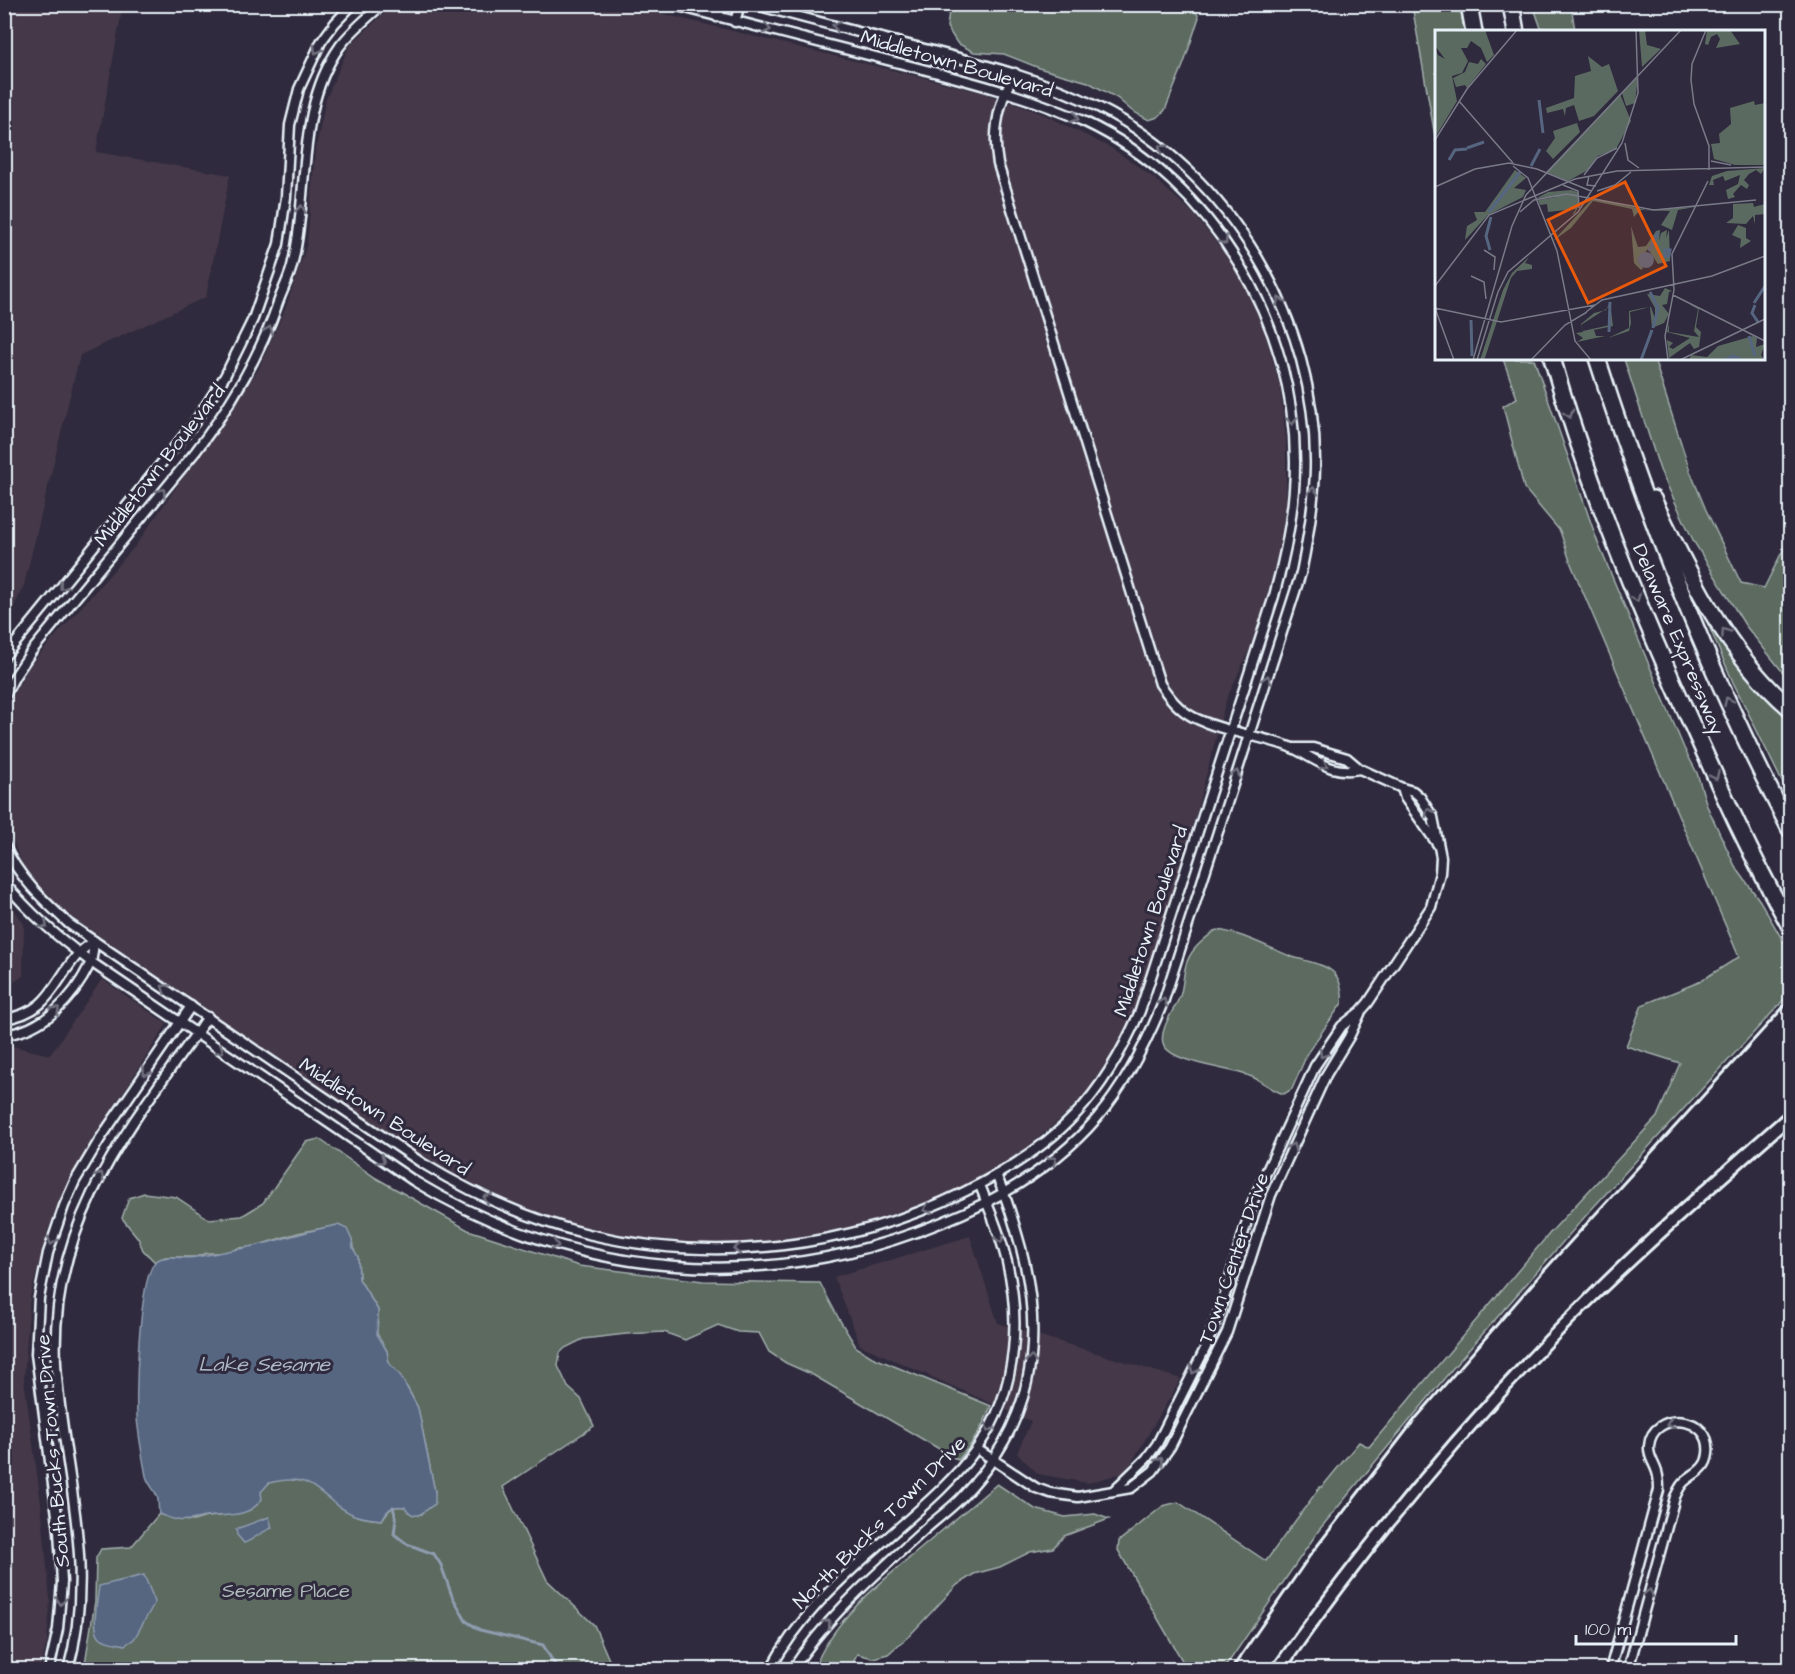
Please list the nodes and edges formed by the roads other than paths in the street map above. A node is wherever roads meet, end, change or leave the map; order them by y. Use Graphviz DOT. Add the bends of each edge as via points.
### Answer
graph roads {
  1 [pos="353,4"];
  2 [pos="382,4"];
  3 [pos="670,4"];
  4 [pos="723,4"];
  5 [pos="740,4"];
  6 [pos="752,4"];
  7 [pos="1469,4"];
  8 [pos="1511,4"];
  9 [pos="717,17"];
  10 [pos="735,22"];
  11 [pos="1474,30"];
  12 [pos="1516,30"];
  13 [pos="1015,73"];
  14 [pos="1005,90"];
  15 [pos="1553,360"];
  16 [pos="1598,360"];
  17 [pos="1619,428"];
  18 [pos="4,657"];
  19 [pos="5,693"];
  20 [pos="1791,708"];
  21 [pos="1230,729"];
  22 [pos="1249,735"];
  23 [pos="1292,748"];
  24 [pos="1360,769"];
  25 [pos="1791,829"];
  26 [pos="4,845"];
  27 [pos="4,882"];
  28 [pos="1789,924"];
  29 [pos="94,941"];
  30 [pos="79,953"];
  31 [pos="92,962"];
  32 [pos="191,1006"];
  33 [pos="1361,1011"];
  34 [pos="208,1017"];
  35 [pos="4,1019"];
  36 [pos="180,1022"];
  37 [pos="196,1033"];
  38 [pos="4,1035"];
  39 [pos="996,1175"];
  40 [pos="980,1185"];
  41 [pos="1004,1192"];
  42 [pos="986,1202"];
  43 [pos="977,1449"];
  44 [pos="993,1460"];
  45 [pos="1113,1491"];
  46 [pos="49,1670"];
  47 [pos="68,1670"];
  48 [pos="770,1670"];
  49 [pos="792,1670"];
  50 [pos="1610,1670"];
  51 [pos="1628,1670"];
  1 -- 18 [label="street, Middletown Boulevard, one-way" via="321,42 299,89 291,125 279,244 253,319 225,376 172,452"];
  19 -- 2 [label="street, Middletown Boulevard, one-way" via="32,652 217,423 247,375 292,267 308,137 319,89 340,47"];
  3 -- 9 [label="street, Middletown Boulevard"];
  4 -- 9 [label="street"];
  5 -- 10 [label="street"];
  13 -- 6 [label="street, Middletown Boulevard, one-way"];
  7 -- 11 [label="highway"];
  8 -- 12 [label="highway"];
  9 -- 10 [label="street, Middletown Boulevard"];
  10 -- 14 [label="street, Middletown Boulevard, one-way"];
  13 -- 14 [label="street, Town Center Drive"];
  22 -- 13 [label="street, Middletown Boulevard, one-way" via="1301,573 1313,496 1312,422 1293,332 1247,239 1188,170 1124,121"];
  14 -- 21 [label="street, Town Center Drive" via="995,131 998,164 1154,673 1173,702 1184,711"];
  14 -- 21 [label="street, Middletown Boulevard, one-way" via="1110,136 1175,184 1232,252 1275,341 1293,424 1294,494 1274,596"];
  15 -- 28 [label="highway, Delaware Expressway, one-way" via="1582,453 1641,610 1720,787"];
  16 -- 17 [label="highway, Delaware Expressway"];
  20 -- 17 [label="highway, one-way" via="1751,668 1704,598"];
  25 -- 17 [label="highway, Delaware Expressway, one-way" via="1688,612"];
  21 -- 22 [label="street, Town Center Drive"];
  21 -- 39 [label="street, Middletown Boulevard" via="1133,1027 1107,1074 1076,1114 1032,1153"];
  22 -- 23 [label="street, Town Center Drive"];
  41 -- 22 [label="street, Middletown Boulevard, one-way" via="1049,1163 1082,1135 1114,1096 1145,1044 1164,1000"];
  23 -- 24 [label="street, Town Center Drive, one-way" via="1333,768"];
  23 -- 24 [label="street, Town Center Drive" via="1312,748 1347,758"];
  24 -- 33 [label="street, Town Center Drive" via="1413,791 1433,817 1440,848 1440,873 1431,907"];
  26 -- 29 [label="street, Middletown Boulevard" via="38,897"];
  27 -- 30 [label="street, Middletown Boulevard, one-way" via="32,914"];
  29 -- 30 [label="street"];
  29 -- 31 [label="street"];
  32 -- 29 [label="street, Middletown Boulevard, one-way"];
  30 -- 31 [label="street, Middletown Boulevard"];
  30 -- 35 [label="street" via="44,1002 27,1013"];
  31 -- 36 [label="street, Middletown Boulevard"];
  38 -- 31 [label="street, one-way" via="34,1027 54,1013"];
  32 -- 34 [label="street, Middletown Boulevard"];
  32 -- 36 [label="street, South Bucks Town Drive"];
  33 -- 45 [label="street, Town Center Drive, one-way" via="1342,1026 1323,1053 1274,1152 1253,1201 1214,1327 1162,1434 1146,1459"];
  45 -- 33 [label="street, Town Center Drive, one-way" via="1139,1484 1170,1447 1227,1332 1266,1207 1287,1158"];
  34 -- 37 [label="street, South Bucks Town Drive"];
  40 -- 34 [label="street, Middletown Boulevard, one-way" via="890,1224 777,1247 678,1248 588,1234 530,1216 452,1182"];
  36 -- 37 [label="street, Middletown Boulevard"];
  36 -- 46 [label="street, South Bucks Town Drive, one-way" via="75,1181 48,1254 39,1298 37,1362 62,1565 58,1629"];
  37 -- 42 [label="street, Middletown Boulevard, one-way" via="432,1192 510,1230 590,1254 687,1268 772,1266 822,1259 890,1242"];
  47 -- 37 [label="street, South Bucks Town Drive, one-way" via="81,1579 80,1541 56,1364 59,1293 72,1240 97,1181"];
  39 -- 40 [label="street, Middletown Boulevard"];
  39 -- 41 [label="street, North Bucks Town Drive"];
  40 -- 42 [label="street, North Bucks Town Drive"];
  41 -- 42 [label="street, Middletown Boulevard"];
  44 -- 41 [label="street, North Bucks Town Drive, one-way" via="1022,1400 1033,1338 1028,1276"];
  42 -- 43 [label="street, North Bucks Town Drive, one-way" via="1009,1270 1015,1333 1006,1388"];
  43 -- 44 [label="street, Town Center Drive"];
  43 -- 48 [label="street, North Bucks Town Drive" via="938,1492 833,1588 787,1642"];
  44 -- 45 [label="street, Town Center Drive" via="1050,1493 1078,1497"];
  49 -- 44 [label="street, North Bucks Town Drive, one-way" via="834,1614 959,1500"];
  51 -- 50 [label="street, one-way" via="1675,1497 1682,1483 1703,1468 1708,1455 1703,1434 1688,1422 1667,1423 1656,1431 1650,1443 1650,1460 1657,1470 1659,1490"];
}
